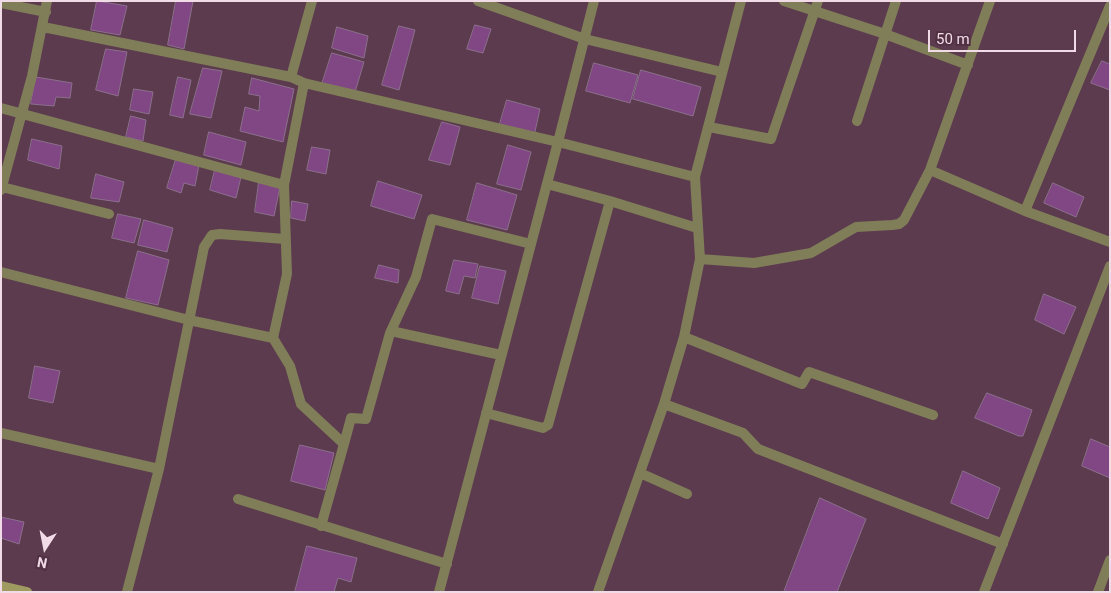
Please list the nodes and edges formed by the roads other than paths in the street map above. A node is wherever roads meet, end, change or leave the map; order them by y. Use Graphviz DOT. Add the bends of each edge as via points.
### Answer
graph roads {
  1 [pos="47,1"];
  2 [pos="312,1"];
  3 [pos="478,1"];
  4 [pos="594,1"];
  5 [pos="741,1"];
  6 [pos="784,1"];
  7 [pos="818,1"];
  8 [pos="896,1"];
  9 [pos="990,1"];
  10 [pos="1,3"];
  11 [pos="1110,6"];
  12 [pos="46,12"];
  13 [pos="815,12"];
  14 [pos="43,27"];
  15 [pos="885,34"];
  16 [pos="584,39"];
  17 [pos="968,65"];
  18 [pos="722,72"];
  19 [pos="291,77"];
  20 [pos="304,83"];
  21 [pos="1,108"];
  22 [pos="23,113"];
  23 [pos="857,121"];
  24 [pos="709,127"];
  25 [pos="558,142"];
  26 [pos="930,170"];
  27 [pos="695,177"];
  28 [pos="547,184"];
  29 [pos="284,185"];
  30 [pos="2,188"];
  31 [pos="610,201"];
  32 [pos="1025,211"];
  33 [pos="109,214"];
  34 [pos="697,228"];
  35 [pos="285,239"];
  36 [pos="1110,242"];
  37 [pos="531,244"];
  38 [pos="700,259"];
  39 [pos="1110,266"];
  40 [pos="1,272"];
  41 [pos="189,320"];
  42 [pos="391,331"];
  43 [pos="684,337"];
  44 [pos="273,338"];
  45 [pos="501,355"];
  46 [pos="664,404"];
  47 [pos="486,413"];
  48 [pos="933,415"];
  49 [pos="1,433"];
  50 [pos="344,444"];
  51 [pos="159,469"];
  52 [pos="640,473"];
  53 [pos="687,494"];
  54 [pos="238,499"];
  55 [pos="321,526"];
  56 [pos="1003,544"];
  57 [pos="1110,560"];
  58 [pos="447,564"];
  59 [pos="1,586"];
  60 [pos="27,592"];
  61 [pos="127,592"];
  62 [pos="439,592"];
  63 [pos="598,592"];
  64 [pos="984,592"];
  65 [pos="1098,592"];
  1 -- 12 [label="street"];
  2 -- 19 [label="street"];
  3 -- 16 [label="street"];
  4 -- 16 [label="street"];
  5 -- 18 [label="street"];
  6 -- 13 [label="street"];
  7 -- 13 [label="street"];
  8 -- 15 [label="street"];
  9 -- 17 [label="street"];
  10 -- 12 [label="street"];
  11 -- 32 [label="street"];
  12 -- 14 [label="street"];
  13 -- 15 [label="street"];
  13 -- 24 [label="street" via="771,139"];
  14 -- 19 [label="street"];
  14 -- 22 [label="street"];
  15 -- 17 [label="street"];
  15 -- 23 [label="street"];
  16 -- 18 [label="street"];
  16 -- 25 [label="street"];
  17 -- 26 [label="street"];
  18 -- 24 [label="street"];
  19 -- 20 [label="street"];
  20 -- 25 [label="street"];
  20 -- 29 [label="street"];
  21 -- 22 [label="street"];
  22 -- 29 [label="street"];
  22 -- 30 [label="street"];
  24 -- 27 [label="street"];
  25 -- 27 [label="street"];
  25 -- 28 [label="street"];
  26 -- 32 [label="street"];
  26 -- 38 [label="street" via="899,224 856,227 811,253 754,263"];
  27 -- 34 [label="street"];
  28 -- 31 [label="street"];
  28 -- 37 [label="street"];
  29 -- 35 [label="street"];
  30 -- 33 [label="street"];
  31 -- 34 [label="street"];
  31 -- 47 [label="street" via="548,425 543,428"];
  32 -- 36 [label="street"];
  34 -- 38 [label="street"];
  35 -- 41 [label="street" via="212,235 204,247"];
  35 -- 44 [label="street" via="287,274"];
  37 -- 42 [label="street" via="432,219 416,277"];
  37 -- 45 [label="street"];
  38 -- 43 [label="street"];
  39 -- 56 [label="street"];
  40 -- 41 [label="street"];
  41 -- 44 [label="street"];
  41 -- 51 [label="street"];
  42 -- 45 [label="street"];
  42 -- 50 [label="street" via="366,419 351,418"];
  43 -- 46 [label="street"];
  43 -- 48 [label="street" via="802,384 808,372"];
  44 -- 50 [label="street" via="290,366 301,404"];
  45 -- 47 [label="street"];
  46 -- 52 [label="street"];
  46 -- 56 [label="street" via="743,434 758,449"];
  47 -- 58 [label="street"];
  49 -- 51 [label="street"];
  50 -- 55 [label="street"];
  51 -- 61 [label="street"];
  52 -- 53 [label="street"];
  52 -- 63 [label="street"];
  54 -- 55 [label="street"];
  55 -- 58 [label="street"];
  56 -- 64 [label="street"];
  57 -- 65 [label="street"];
  58 -- 62 [label="street"];
  59 -- 60 [label="main road"];
}
